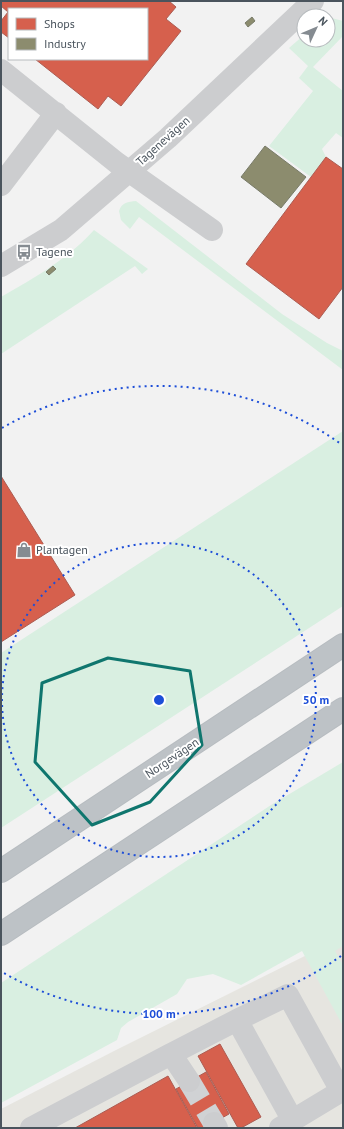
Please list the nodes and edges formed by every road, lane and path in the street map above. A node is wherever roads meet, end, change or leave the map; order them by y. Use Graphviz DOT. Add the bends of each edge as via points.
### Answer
graph roads {
  1 [pos="313,1"];
  2 [pos="1,70"];
  3 [pos="56,113"];
  4 [pos="129,172"];
  5 [pos="1,185"];
  6 [pos="212,230"];
  7 [pos="1,266"];
  8 [pos="343,645"];
  9 [pos="343,709"];
  10 [pos="343,725"];
  11 [pos="302,736"];
  12 [pos="1,871"];
  13 [pos="1,934"];
  14 [pos="237,1020"];
  15 [pos="171,1054"];
  16 [pos="189,1081"];
  17 [pos="342,1091"];
  18 [pos="286,1124"];
  19 [pos="31,1128"];
  1 -- 4 [label="street, Tagenevägen"];
  2 -- 3 [label="street"];
  3 -- 4 [label="street"];
  3 -- 5 [label="street"];
  4 -- 6 [label="street"];
  4 -- 7 [label="street, Tagenevägen" via="61,230"];
  8 -- 12 [label="highway, Norgevägen"];
  9 -- 11 [label="highway"];
  10 -- 11 [label="highway"];
  11 -- 13 [label="highway"];
  14 -- 15 [label="street"];
  14 -- 17 [label="street" via="288,995"];
  14 -- 18 [label="street"];
  15 -- 16 [label="street"];
  15 -- 19 [label="street"];
  17 -- 18 [label="street"];
}
